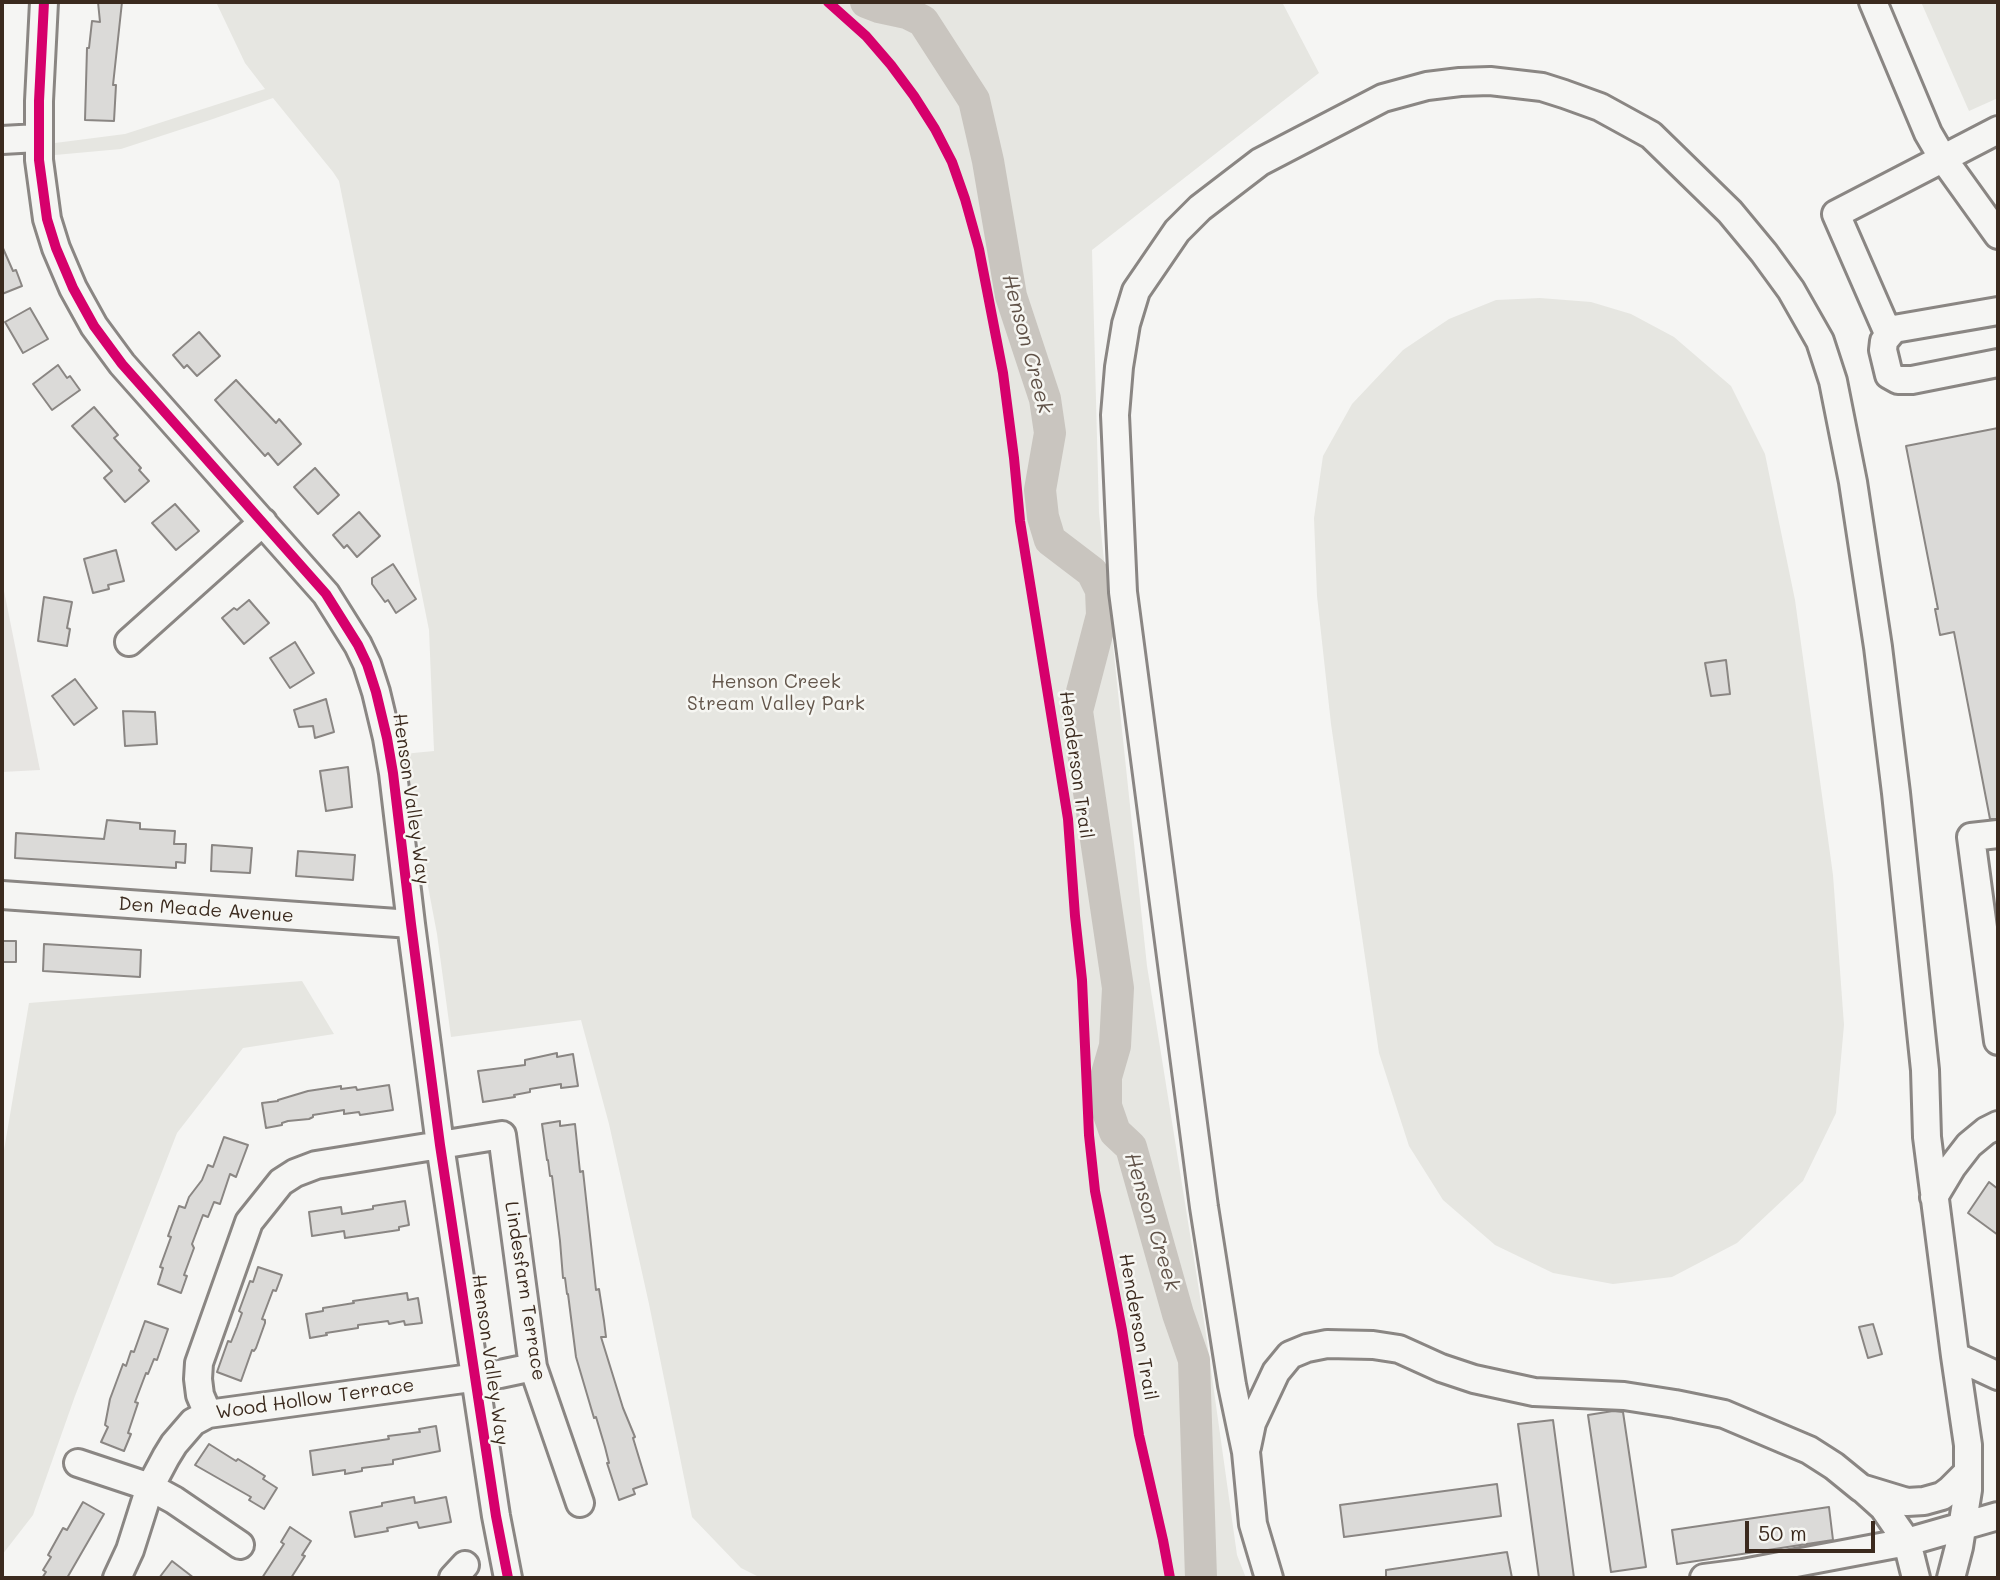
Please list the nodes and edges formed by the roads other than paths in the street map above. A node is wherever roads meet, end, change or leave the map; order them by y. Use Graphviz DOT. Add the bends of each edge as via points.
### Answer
graph roads {
  1 [pos="44,2"];
  2 [pos="1872,2"];
  3 [pos="1998,130"];
  4 [pos="38,138"];
  5 [pos="2,140"];
  6 [pos="1942,158"];
  7 [pos="1998,235"];
  8 [pos="1998,311"];
  9 [pos="1888,333"];
  10 [pos="1998,363"];
  11 [pos="263,522"];
  12 [pos="130,642"];
  13 [pos="1998,834"];
  14 [pos="2,895"];
  15 [pos="411,924"];
  16 [pos="1998,1041"];
  17 [pos="1998,1125"];
  18 [pos="440,1144"];
  19 [pos="1934,1197"];
  20 [pos="1955,1356"];
  21 [pos="533,1367"];
  22 [pos="1998,1376"];
  23 [pos="476,1377"];
  24 [pos="208,1414"];
  25 [pos="1246,1452"];
  26 [pos="78,1463"];
  27 [pos="1968,1472"];
  28 [pos="150,1487"];
  29 [pos="1861,1488"];
  30 [pos="580,1503"];
  31 [pos="1998,1516"];
  32 [pos="1962,1525"];
  33 [pos="1907,1542"];
  34 [pos="240,1545"];
  35 [pos="117,1578"];
  36 [pos="508,1578"];
  37 [pos="1269,1578"];
  38 [pos="1704,1578"];
  39 [pos="1916,1578"];
  40 [pos="1951,1578"];
  1 -- 4 [label="street, Henson Valley Way"];
  2 -- 6 [label="street"];
  3 -- 6 [label="street"];
  4 -- 5 [label="street"];
  4 -- 11 [label="street, Henson Valley Way" via="47,219 84,310 122,364"];
  6 -- 7 [label="street"];
  6 -- 9 [label="street" via="1836,214"];
  8 -- 9 [label="street"];
  9 -- 10 [label="street" via="1883,350 1889,375 1898,380"];
  11 -- 12 [label="street"];
  11 -- 15 [label="street, Henson Valley Way" via="326,594 367,664 387,738"];
  13 -- 16 [label="street" via="1971,837"];
  14 -- 15 [label="street, Den Meade Avenue"];
  15 -- 18 [label="street, Henson Valley Way"];
  17 -- 19 [label="street" via="1969,1145"];
  18 -- 21 [label="street, Lindesfarn Terrace" via="502,1135"];
  18 -- 23 [label="street, Henson Valley Way"];
  18 -- 24 [label="street" via="316,1165 281,1182 268,1196 249,1222 199,1363 200,1395"];
  19 -- 20 [label="street"];
  19 -- 25 [label="street" via="1924,1056 1878,647 1853,482 1833,381 1820,341 1791,290 1730,212 1651,135 1625,119 1542,88 1490,81 1427,86 1383,98 1260,162 1177,231 1136,291 1119,367 1115,415 1123,592 1204,1207"];
  20 -- 22 [label="street"];
  20 -- 27 [label="street"];
  21 -- 23 [label="street, Wood Hollow Terrace"];
  21 -- 30 [label="street, Lindesfarn Terrace"];
  23 -- 24 [label="street, Wood Hollow Terrace"];
  23 -- 36 [label="street, Henson Valley Way"];
  24 -- 28 [label="street, Wood Hollow Terrace" via="174,1444"];
  25 -- 29 [label="street" via="1252,1423 1276,1372 1290,1355 1327,1345 1373,1345 1399,1349 1474,1379 1534,1392 1624,1396 1724,1414 1809,1450"];
  25 -- 37 [label="street" via="1253,1524"];
  26 -- 28 [label="street"];
  27 -- 29 [label="street" via="1942,1496 1924,1501 1907,1502"];
  27 -- 32 [label="street"];
  28 -- 34 [label="street"];
  28 -- 35 [label="street, Wood Hollow Terrace"];
  29 -- 33 [label="street" via="1883,1507"];
  31 -- 32 [label="street"];
  32 -- 33 [label="street"];
  32 -- 40 [label="street"];
  33 -- 38 [label="street"];
  33 -- 39 [label="street"];
}
